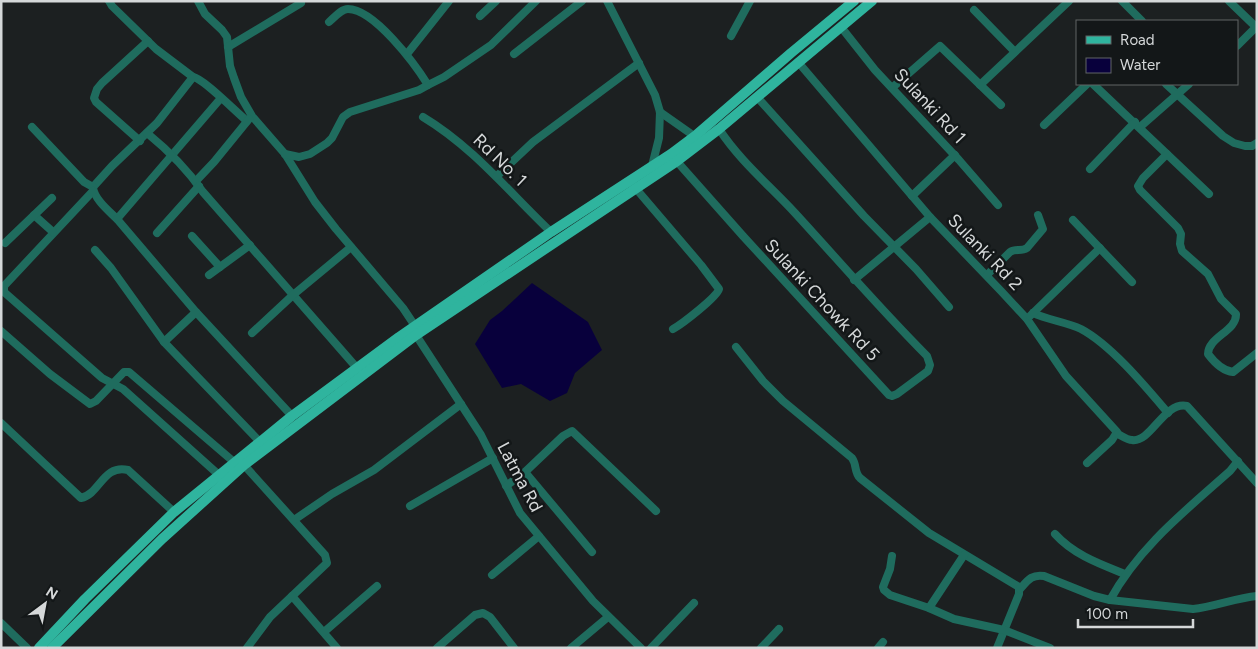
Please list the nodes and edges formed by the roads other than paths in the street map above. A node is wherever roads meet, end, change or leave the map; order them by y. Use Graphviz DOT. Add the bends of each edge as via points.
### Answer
graph roads {
  1 [pos="109,1"];
  2 [pos="198,1"];
  3 [pos="449,1"];
  4 [pos="496,1"];
  5 [pos="536,1"];
  6 [pos="582,1"];
  7 [pos="607,1"];
  8 [pos="750,1"];
  9 [pos="854,1"];
  10 [pos="872,1"];
  11 [pos="1070,1"];
  12 [pos="1122,1"];
  13 [pos="1229,1"];
  14 [pos="301,3"];
  15 [pos="974,10"];
  16 [pos="480,16"];
  17 [pos="1141,20"];
  18 [pos="329,22"];
  19 [pos="841,27"];
  20 [pos="1256,27"];
  21 [pos="731,36"];
  22 [pos="148,41"];
  23 [pos="1238,45"];
  24 [pos="228,47"];
  25 [pos="1015,52"];
  26 [pos="407,54"];
  27 [pos="514,54"];
  28 [pos="798,62"];
  29 [pos="639,63"];
  30 [pos="193,77"];
  31 [pos="428,85"];
  32 [pos="980,85"];
  33 [pos="1086,85"];
  34 [pos="1095,85"];
  35 [pos="1167,85"];
  36 [pos="1188,85"];
  37 [pos="892,87"];
  38 [pos="1178,95"];
  39 [pos="758,97"];
  40 [pos="221,98"];
  41 [pos="1001,105"];
  42 [pos="660,112"];
  43 [pos="423,117"];
  44 [pos="249,119"];
  45 [pos="1044,125"];
  46 [pos="1137,125"];
  47 [pos="32,127"];
  48 [pos="718,129"];
  49 [pos="147,132"];
  50 [pos="698,139"];
  51 [pos="140,141"];
  52 [pos="1256,143"];
  53 [pos="285,154"];
  54 [pos="1167,154"];
  55 [pos="173,155"];
  56 [pos="955,156"];
  57 [pos="674,158"];
  58 [pos="1090,169"];
  59 [pos="655,170"];
  60 [pos="497,176"];
  61 [pos="198,184"];
  62 [pos="633,185"];
  63 [pos="93,189"];
  64 [pos="1209,194"];
  65 [pos="912,196"];
  66 [pos="52,198"];
  67 [pos="998,205"];
  68 [pos="34,215"];
  69 [pos="1038,215"];
  70 [pos="930,217"];
  71 [pos="117,219"];
  72 [pos="1073,220"];
  73 [pos="53,232"];
  74 [pos="550,232"];
  75 [pos="157,233"];
  76 [pos="192,236"];
  77 [pos="5,243"];
  78 [pos="250,245"];
  79 [pos="894,246"];
  80 [pos="351,247"];
  81 [pos="1100,248"];
  82 [pos="95,250"];
  83 [pos="220,268"];
  84 [pos="209,275"];
  85 [pos="987,275"];
  86 [pos="854,280"];
  87 [pos="1132,282"];
  88 [pos="3,286"];
  89 [pos="293,295"];
  90 [pos="949,308"];
  91 [pos="196,312"];
  92 [pos="1033,313"];
  93 [pos="1027,319"];
  94 [pos="673,329"];
  95 [pos="414,330"];
  96 [pos="1,331"];
  97 [pos="252,333"];
  98 [pos="164,342"];
  99 [pos="736,347"];
  100 [pos="1257,353"];
  101 [pos="357,368"];
  102 [pos="114,384"];
  103 [pos="461,404"];
  104 [pos="1168,413"];
  105 [pos="292,416"];
  106 [pos="3,429"];
  107 [pos="1118,434"];
  108 [pos="260,442"];
  109 [pos="493,458"];
  110 [pos="1238,461"];
  111 [pos="239,463"];
  112 [pos="1087,463"];
  113 [pos="525,472"];
  114 [pos="219,475"];
  115 [pos="1257,483"];
  116 [pos="506,486"];
  117 [pos="209,490"];
  118 [pos="410,506"];
  119 [pos="656,511"];
  120 [pos="174,512"];
  121 [pos="294,520"];
  122 [pos="1055,534"];
  123 [pos="538,536"];
  124 [pos="592,552"];
  125 [pos="964,555"];
  126 [pos="892,556"];
  127 [pos="1125,574"];
  128 [pos="492,575"];
  129 [pos="377,586"];
  130 [pos="1020,589"];
  131 [pos="292,596"];
  132 [pos="1257,596"];
  133 [pos="1110,600"];
  134 [pos="694,603"];
  135 [pos="929,608"];
  136 [pos="608,617"];
  137 [pos="1,623"];
  138 [pos="779,630"];
  139 [pos="1004,630"];
  140 [pos="324,632"];
  141 [pos="640,647"];
  142 [pos="27,648"];
  143 [pos="39,648"];
  144 [pos="52,648"];
  145 [pos="247,648"];
  146 [pos="337,648"];
  147 [pos="437,648"];
  148 [pos="514,648"];
  149 [pos="571,648"];
  150 [pos="651,648"];
  151 [pos="761,648"];
  152 [pos="998,648"];
  153 [pos="1050,648"];
  1 -- 22 [label="street"];
  2 -- 24 [label="street" via="205,14 226,33"];
  3 -- 26 [label="street"];
  4 -- 16 [label="street"];
  5 -- 31 [label="street" via="491,45 444,78"];
  6 -- 27 [label="street"];
  7 -- 29 [label="street"];
  8 -- 21 [label="street"];
  9 -- 50 [label="main road" via="790,53"];
  10 -- 19 [label="main road"];
  11 -- 25 [label="street"];
  12 -- 17 [label="street"];
  13 -- 20 [label="street"];
  14 -- 24 [label="street"];
  15 -- 25 [label="street"];
  18 -- 26 [label="street" via="349,9 366,16"];
  19 -- 28 [label="main road"];
  19 -- 37 [label="street, Sulanki Rd 1"];
  20 -- 23 [label="street"];
  22 -- 30 [label="street"];
  22 -- 51 [label="street" via="102,82 94,98"];
  24 -- 44 [label="street" via="230,66"];
  25 -- 32 [label="street"];
  26 -- 31 [label="street"];
  28 -- 39 [label="main road"];
  28 -- 65 [label="street, Sulanki Rd 2"];
  29 -- 42 [label="street"];
  29 -- 60 [label="street" via="539,138"];
  30 -- 40 [label="street"];
  30 -- 49 [label="street"];
  31 -- 53 [label="street" via="350,112 343,117 332,138 316,152 300,157"];
  32 -- 37 [label="street" via="940,46"];
  32 -- 41 [label="street"];
  33 -- 45 [label="street"];
  34 -- 46 [label="street"];
  35 -- 38 [label="street"];
  36 -- 38 [label="street"];
  37 -- 56 [label="street, Sulanki Rd 1"];
  38 -- 46 [label="street"];
  38 -- 52 [label="street" via="1234,143 1245,146"];
  39 -- 48 [label="main road"];
  39 -- 79 [label="street"];
  40 -- 44 [label="street"];
  40 -- 55 [label="street"];
  42 -- 50 [label="street"];
  42 -- 59 [label="street"];
  43 -- 60 [label="street, Rd No. 1" via="467,148"];
  44 -- 53 [label="street, Latma Rd"];
  44 -- 61 [label="street"];
  46 -- 54 [label="street"];
  46 -- 58 [label="street"];
  47 -- 63 [label="street"];
  48 -- 50 [label="main road"];
  48 -- 86 [label="street"];
  49 -- 51 [label="street"];
  49 -- 55 [label="street"];
  50 -- 57 [label="main road"];
  51 -- 63 [label="street" via="112,166"];
  53 -- 80 [label="street, Latma Rd" via="315,202"];
  54 -- 64 [label="street"];
  54 -- 100 [label="street" via="1138,186 1178,228 1182,251 1208,274 1221,299 1236,314 1234,322 1211,345 1208,354 1222,368 1233,372"];
  55 -- 61 [label="street"];
  55 -- 71 [label="street"];
  56 -- 65 [label="street"];
  56 -- 67 [label="street, Sulanki Rd 1"];
  57 -- 59 [label="main road"];
  57 -- 86 [label="street, Sulanki Chowk Rd 5" via="827,329 892,396 924,375 930,368 930,361"];
  59 -- 62 [label="main road"];
  60 -- 74 [label="street, Rd No. 1"];
  61 -- 75 [label="street"];
  61 -- 78 [label="street"];
  62 -- 74 [label="main road"];
  62 -- 94 [label="street" via="714,279 719,289 698,312"];
  62 -- 95 [label="main road"];
  63 -- 71 [label="street"];
  63 -- 73 [label="street"];
  65 -- 70 [label="street, Sulanki Rd 2"];
  66 -- 68 [label="street"];
  68 -- 73 [label="street"];
  68 -- 77 [label="street"];
  69 -- 85 [label="street" via="1042,228 1027,248 1014,249"];
  70 -- 79 [label="street"];
  70 -- 85 [label="street, Sulanki Rd 2"];
  71 -- 91 [label="street"];
  72 -- 81 [label="street"];
  73 -- 88 [label="street"];
  74 -- 95 [label="main road"];
  76 -- 83 [label="street"];
  78 -- 83 [label="street"];
  78 -- 89 [label="street"];
  79 -- 86 [label="street"];
  79 -- 90 [label="street"];
  80 -- 89 [label="street"];
  80 -- 95 [label="street, Latma Rd" via="402,308"];
  81 -- 87 [label="street"];
  81 -- 92 [label="street"];
  82 -- 98 [label="street"];
  83 -- 84 [label="street"];
  85 -- 93 [label="street, Sulanki Rd 2"];
  88 -- 102 [label="street" via="6,296 102,378"];
  89 -- 97 [label="street"];
  89 -- 101 [label="street"];
  91 -- 98 [label="street"];
  91 -- 105 [label="street"];
  92 -- 93 [label="street"];
  92 -- 104 [label="street" via="1090,335 1131,371"];
  93 -- 107 [label="street, Sulanki Rd 2" via="1066,376"];
  95 -- 101 [label="main road"];
  95 -- 103 [label="street, Latma Rd"];
  95 -- 111 [label="main road"];
  96 -- 102 [label="street" via="90,404"];
  98 -- 108 [label="street"];
  99 -- 125 [label="street" via="763,381 852,458 860,478 913,522"];
  101 -- 105 [label="main road"];
  102 -- 111 [label="street" via="124,372 129,372"];
  102 -- 114 [label="street"];
  103 -- 109 [label="street, Latma Rd"];
  103 -- 121 [label="street" via="374,470"];
  104 -- 107 [label="street" via="1135,440"];
  104 -- 110 [label="street" via="1176,407 1186,406"];
  105 -- 108 [label="main road"];
  106 -- 120 [label="street" via="81,498 112,471 122,469 128,470"];
  107 -- 112 [label="street"];
  108 -- 111 [label="main road"];
  109 -- 116 [label="street, Latma Rd"];
  109 -- 118 [label="street"];
  110 -- 115 [label="street"];
  110 -- 127 [label="street" via="1158,535"];
  111 -- 114 [label="main road"];
  111 -- 117 [label="main road"];
  111 -- 121 [label="street"];
  113 -- 116 [label="street"];
  113 -- 119 [label="street" via="572,431"];
  113 -- 124 [label="street"];
  114 -- 117 [label="main road"];
  116 -- 123 [label="street, Latma Rd" via="520,513"];
  117 -- 120 [label="main road"];
  117 -- 144 [label="main road"];
  120 -- 143 [label="main road" via="85,598"];
  121 -- 131 [label="street" via="325,556 327,563"];
  122 -- 127 [label="street" via="1084,556"];
  123 -- 128 [label="street"];
  123 -- 136 [label="street, Latma Rd"];
  125 -- 130 [label="street"];
  125 -- 135 [label="street"];
  126 -- 135 [label="street" via="884,590"];
  127 -- 133 [label="street"];
  129 -- 140 [label="street"];
  130 -- 133 [label="street" via="1030,577 1038,575"];
  130 -- 139 [label="street"];
  131 -- 140 [label="street"];
  131 -- 145 [label="street" via="258,631"];
  132 -- 133 [label="street" via="1192,609"];
  134 -- 150 [label="street"];
  135 -- 139 [label="street" via="954,619"];
  136 -- 141 [label="street, Latma Rd"];
  136 -- 149 [label="street"];
  137 -- 142 [label="street"];
  138 -- 151 [label="street"];
  139 -- 152 [label="street"];
  139 -- 153 [label="street"];
  140 -- 146 [label="street"];
  147 -- 148 [label="street" via="476,615 483,613 490,617"];
}
